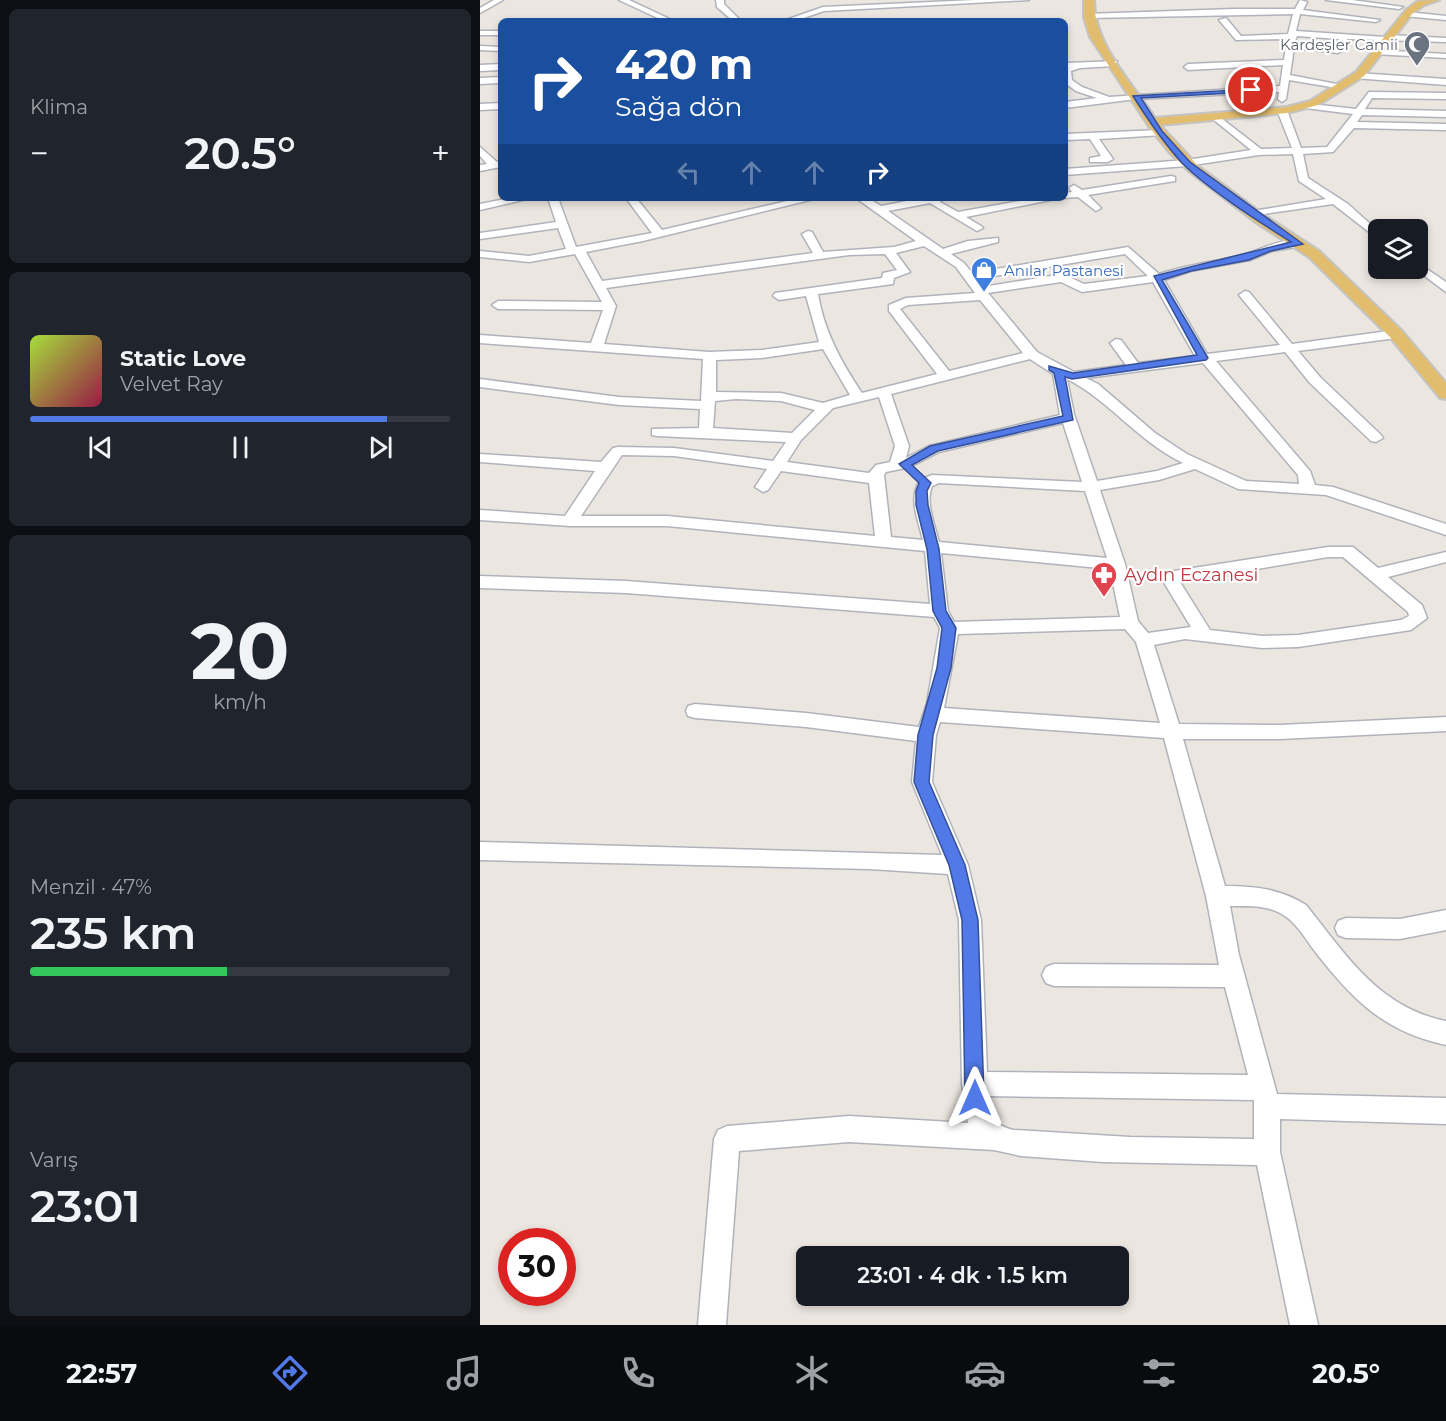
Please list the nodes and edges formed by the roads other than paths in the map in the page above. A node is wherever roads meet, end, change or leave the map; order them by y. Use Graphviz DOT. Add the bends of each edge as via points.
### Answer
graph roads {
  1 [pos="499,0"];
  2 [pos="623,0"];
  3 [pos="633,0"];
  4 [pos="720,0"];
  5 [pos="816,0"];
  6 [pos="874,0"];
  7 [pos="1025,0"];
  8 [pos="1304,0"];
  9 [pos="1330,0"];
  10 [pos="1434,0"];
  11 [pos="1366,1"];
  12 [pos="942,2"];
  13 [pos="975,2"];
  14 [pos="910,3"];
  15 [pos="1180,3"];
  16 [pos="1092,6"];
  17 [pos="833,8"];
  18 [pos="818,10"];
  19 [pos="881,10"];
  20 [pos="480,11"];
  21 [pos="1446,11"];
  22 [pos="1188,14"];
  23 [pos="1296,15"];
  24 [pos="663,18"];
  25 [pos="734,18"];
  26 [pos="795,18"];
  27 [pos="834,18"];
  28 [pos="1446,18"];
  29 [pos="1376,20"];
  30 [pos="1395,26"];
  31 [pos="1359,28"];
  32 [pos="1371,29"];
  33 [pos="1446,30"];
  34 [pos="480,33"];
  35 [pos="498,33"];
  36 [pos="1343,36"];
  37 [pos="1293,38"];
  38 [pos="1446,40"];
  39 [pos="480,48"];
  40 [pos="1446,48"];
  41 [pos="498,49"];
  42 [pos="1446,56"];
  43 [pos="1289,62"];
  44 [pos="1114,63"];
  45 [pos="498,66"];
  46 [pos="1068,66"];
  47 [pos="1077,66"];
  48 [pos="1188,67"];
  49 [pos="1068,70"];
  50 [pos="481,71"];
  51 [pos="1276,76"];
  52 [pos="1286,76"];
  53 [pos="1357,76"];
  54 [pos="498,79"];
  55 [pos="1068,81"];
  56 [pos="1446,82"];
  57 [pos="1171,83"];
  58 [pos="1343,86"];
  59 [pos="1281,89"];
  60 [pos="1179,94"];
  61 [pos="1136,96"];
  62 [pos="1446,96"];
  63 [pos="1111,99"];
  64 [pos="1068,105"];
  65 [pos="1305,105"];
  66 [pos="498,106"];
  67 [pos="480,107"];
  68 [pos="1285,110"];
  69 [pos="1357,112"];
  70 [pos="1446,114"];
  71 [pos="1217,118"];
  72 [pos="1351,125"];
  73 [pos="1446,127"];
  74 [pos="1156,128"];
  75 [pos="1094,136"];
  76 [pos="1068,137"];
  77 [pos="1297,149"];
  78 [pos="480,150"];
  79 [pos="1259,152"];
  80 [pos="1094,160"];
  81 [pos="1187,163"];
  82 [pos="491,166"];
  83 [pos="1158,166"];
  84 [pos="1068,172"];
  85 [pos="488,179"];
  86 [pos="1172,179"];
  87 [pos="1068,181"];
  88 [pos="1080,193"];
  89 [pos="1068,195"];
  90 [pos="498,200"];
  91 [pos="1336,200"];
  92 [pos="554,201"];
  93 [pos="633,201"];
  94 [pos="800,201"];
  95 [pos="866,201"];
  96 [pos="921,201"];
  97 [pos="936,201"];
  98 [pos="1038,201"];
  99 [pos="483,208"];
  100 [pos="879,210"];
  101 [pos="1253,214"];
  102 [pos="959,215"];
  103 [pos="563,224"];
  104 [pos="1368,227"];
  105 [pos="977,228"];
  106 [pos="658,234"];
  107 [pos="808,234"];
  108 [pos="480,236"];
  109 [pos="994,240"];
  110 [pos="928,241"];
  111 [pos="1298,244"];
  112 [pos="888,250"];
  113 [pos="575,251"];
  114 [pos="944,252"];
  115 [pos="480,254"];
  116 [pos="741,254"];
  117 [pos="820,256"];
  118 [pos="1055,262"];
  119 [pos="745,267"];
  120 [pos="1428,274"];
  121 [pos="1066,278"];
  122 [pos="1157,278"];
  123 [pos="873,283"];
  124 [pos="598,285"];
  125 [pos="977,287"];
  126 [pos="1446,288"];
  127 [pos="811,291"];
  128 [pos="1245,294"];
  129 [pos="779,296"];
  130 [pos="498,304"];
  131 [pos="610,306"];
  132 [pos="1396,334"];
  133 [pos="480,339"];
  134 [pos="1116,343"];
  135 [pos="827,345"];
  136 [pos="1286,346"];
  137 [pos="596,347"];
  138 [pos="1032,355"];
  139 [pos="709,356"];
  140 [pos="1204,357"];
  141 [pos="1134,367"];
  142 [pos="1052,368"];
  143 [pos="946,376"];
  144 [pos="1072,376"];
  145 [pos="480,383"];
  146 [pos="884,392"];
  147 [pos="1446,394"];
  148 [pos="858,397"];
  149 [pos="706,401"];
  150 [pos="824,408"];
  151 [pos="1069,417"];
  152 [pos="657,432"];
  153 [pos="706,432"];
  154 [pos="796,437"];
  155 [pos="1376,438"];
  156 [pos="480,458"];
  157 [pos="779,464"];
  158 [pos="1196,464"];
  159 [pos="900,465"];
  160 [pos="605,467"];
  161 [pos="877,479"];
  162 [pos="925,483"];
  163 [pos="763,487"];
  164 [pos="1091,487"];
  165 [pos="1308,489"];
  166 [pos="480,515"];
  167 [pos="570,521"];
  168 [pos="1446,530"];
  169 [pos="884,543"];
  170 [pos="933,549"];
  171 [pos="1446,557"];
  172 [pos="1117,564"];
  173 [pos="1377,574"];
  174 [pos="480,582"];
  175 [pos="939,611"];
  176 [pos="1130,623"];
  177 [pos="949,628"];
  178 [pos="1204,634"];
  179 [pos="1144,640"];
  180 [pos="695,711"];
  181 [pos="929,724"];
  182 [pos="1446,724"];
  183 [pos="1171,731"];
  184 [pos="480,851"];
  185 [pos="957,865"];
  186 [pos="1217,896"];
  187 [pos="1446,920"];
  188 [pos="1346,928"];
  189 [pos="1054,975"];
  190 [pos="1234,976"];
  191 [pos="1446,1033"];
  192 [pos="975,1084"];
  193 [pos="1266,1097"];
  194 [pos="1446,1111"];
  195 [pos="993,1137"];
  196 [pos="1267,1152"];
  197 [pos="712,1325"];
  198 [pos="1304,1325"];
  1 -- 20 [label="street"];
  2 -- 3 [label="street"];
  2 -- 24 [label="street"];
  4 -- 25 [label="street" via="720,5"];
  5 -- 18 [label="street"];
  6 -- 19 [label="street"];
  7 -- 13 [label="street"];
  8 -- 23 [label="street"];
  9 -- 11 [label="street"];
  10 -- 30 [label="main road"];
  11 -- 30 [label="street"];
  12 -- 13 [label="street"];
  12 -- 14 [label="street" via="922,9"];
  14 -- 19 [label="street"];
  15 -- 22 [label="street"];
  16 -- 22 [label="street"];
  16 -- 44 [label="main road" via="1095,37"];
  17 -- 18 [label="street"];
  17 -- 19 [label="street"];
  17 -- 27 [label="street"];
  18 -- 26 [label="street"];
  21 -- 30 [label="street"];
  22 -- 23 [label="street"];
  23 -- 29 [label="street" via="1336,13"];
  23 -- 37 [label="street"];
  23 -- 37 [label="street" via="1223,20 1239,38"];
  28 -- 30 [label="street"];
  30 -- 32 [label="street"];
  30 -- 33 [label="street"];
  30 -- 36 [label="street"];
  30 -- 38 [label="street"];
  30 -- 40 [label="street"];
  30 -- 42 [label="street"];
  30 -- 53 [label="main road"];
  31 -- 36 [label="street" via="1345,28"];
  34 -- 35 [label="street"];
  36 -- 37 [label="street"];
  36 -- 37 [label="street" via="1338,51"];
  37 -- 43 [label="street"];
  39 -- 41 [label="street"];
  43 -- 48 [label="street"];
  43 -- 52 [label="street"];
  44 -- 47 [label="street"];
  44 -- 61 [label="main road"];
  45 -- 50 [label="street"];
  46 -- 47 [label="street"];
  47 -- 49 [label="street"];
  50 -- 54 [label="street"];
  51 -- 52 [label="street"];
  52 -- 58 [label="street"];
  52 -- 59 [label="street"];
  53 -- 56 [label="street"];
  53 -- 58 [label="main road"];
  55 -- 63 [label="street" via="1079,89"];
  57 -- 60 [label="street"];
  58 -- 65 [label="main road"];
  59 -- 60 [label="street"];
  59 -- 68 [label="street"];
  60 -- 61 [label="street"];
  61 -- 63 [label="street"];
  61 -- 74 [label="main road"];
  62 -- 69 [label="street" via="1369,94"];
  63 -- 64 [label="street"];
  65 -- 68 [label="main road"];
  65 -- 69 [label="street"];
  66 -- 67 [label="street"];
  68 -- 71 [label="main road"];
  68 -- 77 [label="street"];
  69 -- 70 [label="street"];
  69 -- 72 [label="street"];
  71 -- 74 [label="main road"];
  71 -- 79 [label="street"];
  72 -- 73 [label="street"];
  72 -- 77 [label="street" via="1330,150"];
  74 -- 75 [label="street"];
  74 -- 81 [label="main road"];
  75 -- 76 [label="street"];
  75 -- 80 [label="street" via="1108,159"];
  77 -- 79 [label="street"];
  77 -- 91 [label="street" via="1303,179"];
  78 -- 82 [label="street"];
  79 -- 81 [label="street"];
  81 -- 83 [label="street"];
  81 -- 101 [label="main road"];
  82 -- 85 [label="street"];
  83 -- 84 [label="street"];
  83 -- 86 [label="street"];
  86 -- 88 [label="street"];
  86 -- 88 [label="street" via="1179,185 1093,205"];
  87 -- 88 [label="street"];
  88 -- 89 [label="street"];
  90 -- 99 [label="street"];
  91 -- 101 [label="street"];
  91 -- 104 [label="street"];
  92 -- 103 [label="street"];
  93 -- 106 [label="street"];
  94 -- 106 [label="street"];
  95 -- 100 [label="street"];
  96 -- 100 [label="street"];
  97 -- 102 [label="street"];
  98 -- 102 [label="street"];
  100 -- 110 [label="street"];
  101 -- 111 [label="main road"];
  102 -- 105 [label="street"];
  103 -- 108 [label="street"];
  103 -- 113 [label="street"];
  106 -- 113 [label="street"];
  107 -- 117 [label="street"];
  109 -- 114 [label="street"];
  110 -- 112 [label="street"];
  110 -- 114 [label="street"];
  111 -- 122 [label="street"];
  111 -- 132 [label="main road" via="1314,254"];
  112 -- 117 [label="street"];
  112 -- 123 [label="street" via="904,272 887,276 888,281"];
  113 -- 115 [label="street" via="519,260"];
  113 -- 124 [label="street"];
  114 -- 125 [label="street"];
  116 -- 119 [label="street"];
  117 -- 119 [label="street"];
  118 -- 121 [label="street"];
  118 -- 122 [label="street" via="1128,250"];
  118 -- 125 [label="street"];
  119 -- 124 [label="street"];
  120 -- 126 [label="street"];
  121 -- 122 [label="street" via="1082,288 1095,288"];
  121 -- 125 [label="street"];
  122 -- 140 [label="street"];
  123 -- 125 [label="street" via="887,295"];
  123 -- 127 [label="street"];
  124 -- 131 [label="street"];
  125 -- 138 [label="street"];
  125 -- 143 [label="street" via="893,308"];
  127 -- 129 [label="street"];
  127 -- 135 [label="street" via="814,315"];
  128 -- 136 [label="street"];
  130 -- 131 [label="street"];
  131 -- 137 [label="street"];
  132 -- 136 [label="street"];
  132 -- 147 [label="main road"];
  133 -- 137 [label="street"];
  134 -- 141 [label="street"];
  135 -- 139 [label="street"];
  135 -- 148 [label="street"];
  136 -- 140 [label="street"];
  136 -- 155 [label="street" via="1322,388"];
  137 -- 139 [label="street"];
  138 -- 142 [label="street"];
  138 -- 143 [label="street"];
  139 -- 149 [label="street" via="711,373"];
  140 -- 141 [label="street"];
  140 -- 165 [label="street" via="1305,474"];
  141 -- 144 [label="street"];
  142 -- 144 [label="street"];
  142 -- 151 [label="street" via="1059,372"];
  143 -- 146 [label="street"];
  144 -- 158 [label="street" via="1093,387 1150,436"];
  145 -- 149 [label="street" via="619,401"];
  146 -- 148 [label="street"];
  146 -- 159 [label="street" via="902,446"];
  148 -- 150 [label="street"];
  149 -- 150 [label="street" via="774,397 808,401"];
  149 -- 153 [label="street"];
  150 -- 154 [label="street"];
  151 -- 159 [label="street" via="934,448"];
  151 -- 164 [label="street"];
  152 -- 153 [label="street"];
  153 -- 154 [label="street"];
  154 -- 157 [label="street"];
  156 -- 160 [label="street"];
  157 -- 160 [label="street" via="628,450 618,451"];
  157 -- 161 [label="street"];
  157 -- 163 [label="street"];
  158 -- 164 [label="street"];
  158 -- 165 [label="street" via="1243,486"];
  159 -- 161 [label="street" via="881,468"];
  159 -- 162 [label="street"];
  160 -- 167 [label="street"];
  161 -- 169 [label="street"];
  162 -- 164 [label="street" via="937,478"];
  162 -- 170 [label="street" via="922,505"];
  164 -- 172 [label="street"];
  165 -- 168 [label="street" via="1339,493"];
  166 -- 167 [label="street"];
  167 -- 169 [label="street" via="667,521"];
  169 -- 170 [label="street"];
  170 -- 172 [label="street"];
  170 -- 175 [label="street"];
  171 -- 173 [label="street"];
  172 -- 176 [label="street"];
  173 -- 178 [label="street" via="1416,609 1418,618 1405,626 1298,641 1262,642"];
  173 -- 178 [label="street" via="1347,551 1174,577 1171,581"];
  174 -- 175 [label="street" via="626,587"];
  175 -- 177 [label="street"];
  176 -- 177 [label="street"];
  176 -- 179 [label="street"];
  177 -- 181 [label="street" via="944,668"];
  178 -- 179 [label="street"];
  179 -- 183 [label="street"];
  180 -- 181 [label="street"];
  181 -- 183 [label="street"];
  181 -- 185 [label="street" via="922,782"];
  182 -- 183 [label="street" via="1280,732"];
  183 -- 186 [label="street"];
  184 -- 185 [label="street"];
  185 -- 192 [label="street" via="970,920"];
  186 -- 190 [label="street"];
  186 -- 191 [label="street" via="1261,896 1289,904 1347,973 1387,1010 1412,1025"];
  187 -- 188 [label="street" via="1400,929"];
  189 -- 190 [label="street"];
  190 -- 193 [label="street"];
  192 -- 193 [label="street" via="1116,1084"];
  192 -- 195 [label="street" via="977,1118"];
  193 -- 194 [label="street"];
  193 -- 196 [label="street"];
  195 -- 196 [label="street" via="1087,1149"];
  195 -- 197 [label="street" via="849,1129 727,1138"];
  196 -- 198 [label="street"];
}
